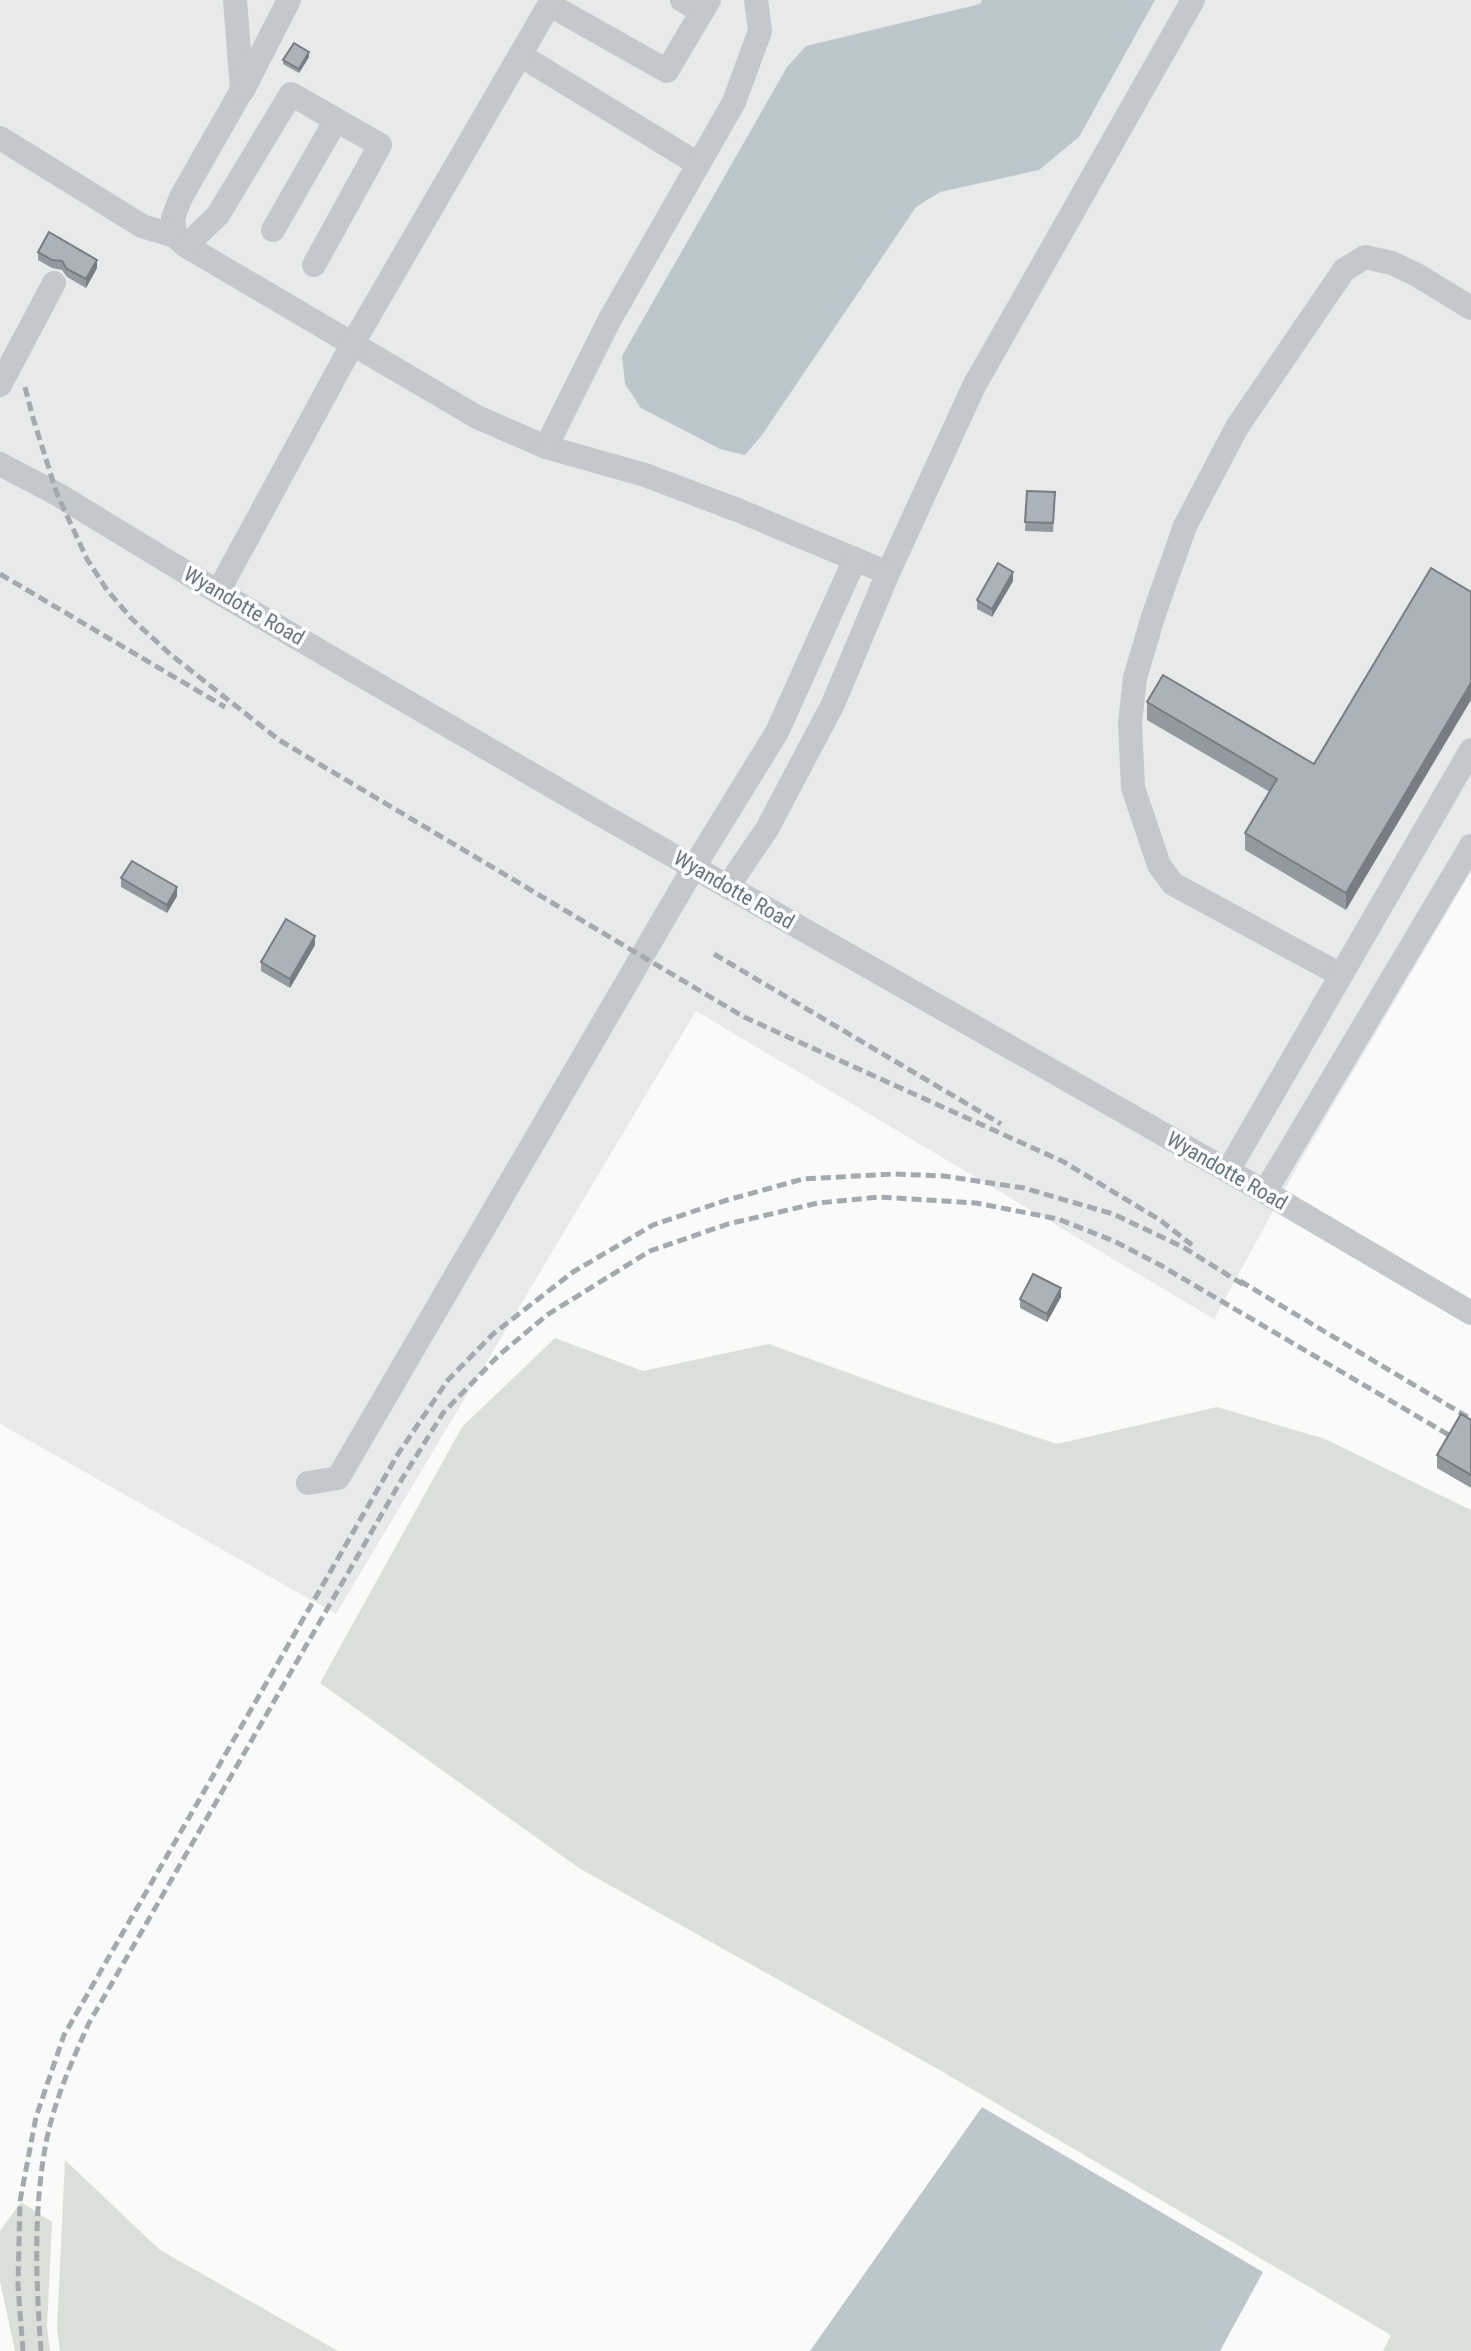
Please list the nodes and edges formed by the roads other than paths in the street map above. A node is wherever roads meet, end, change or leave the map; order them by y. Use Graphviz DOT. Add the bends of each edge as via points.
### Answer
graph roads {
  1 [pos="235,0"];
  2 [pos="289,0"];
  3 [pos="756,0"];
  4 [pos="1193,0"];
  5 [pos="551,2"];
  6 [pos="698,4"];
  7 [pos="520,55"];
  8 [pos="243,90"];
  9 [pos="336,120"];
  10 [pos="0,138"];
  11 [pos="698,164"];
  12 [pos="273,230"];
  13 [pos="180,241"];
  14 [pos="314,265"];
  15 [pos="54,283"];
  16 [pos="1471,308"];
  17 [pos="353,344"];
  18 [pos="0,385"];
  19 [pos="546,447"];
  20 [pos="0,464"];
  21 [pos="855,559"];
  22 [pos="888,573"];
  23 [pos="218,592"];
  24 [pos="1471,750"];
  25 [pos="1471,846"];
  26 [pos="694,867"];
  27 [pos="728,886"];
  28 [pos="1341,975"];
  29 [pos="1228,1171"];
  30 [pos="1265,1192"];
  31 [pos="1471,1313"];
  32 [pos="308,1483"];
  1 -- 8 [label="street"];
  2 -- 8 [label="street"];
  3 -- 11 [label="street" via="760,31 734,102"];
  4 -- 22 [label="street" via="974,386"];
  5 -- 6 [label="street" via="667,71"];
  5 -- 7 [label="street"];
  7 -- 11 [label="street"];
  7 -- 17 [label="street"];
  8 -- 13 [label="street" via="181,197 173,218"];
  9 -- 12 [label="street"];
  9 -- 13 [label="street" via="291,94 218,215"];
  9 -- 14 [label="street" via="380,145"];
  10 -- 13 [label="street" via="142,226"];
  11 -- 19 [label="street" via="609,321"];
  13 -- 17 [label="street"];
  15 -- 18 [label="street"];
  16 -- 28 [label="street" via="1392,263 1364,257 1344,271 1237,427 1185,526 1135,678 1130,723 1133,788 1158,865 1173,884"];
  17 -- 19 [label="street" via="477,417"];
  17 -- 23 [label="street"];
  19 -- 21 [label="street" via="645,475"];
  20 -- 23 [label="street, Wyandotte Road"];
  21 -- 22 [label="street"];
  21 -- 26 [label="street" via="777,732"];
  22 -- 27 [label="street" via="833,704 767,829"];
  23 -- 26 [label="street, Wyandotte Road"];
  24 -- 28 [label="street"];
  25 -- 30 [label="street"];
  26 -- 27 [label="street, Wyandotte Road"];
  26 -- 32 [label="street" via="338,1478"];
  27 -- 29 [label="street, Wyandotte Road"];
  28 -- 29 [label="street"];
  29 -- 30 [label="street, Wyandotte Road"];
  30 -- 31 [label="street, Wyandotte Road"];
}
